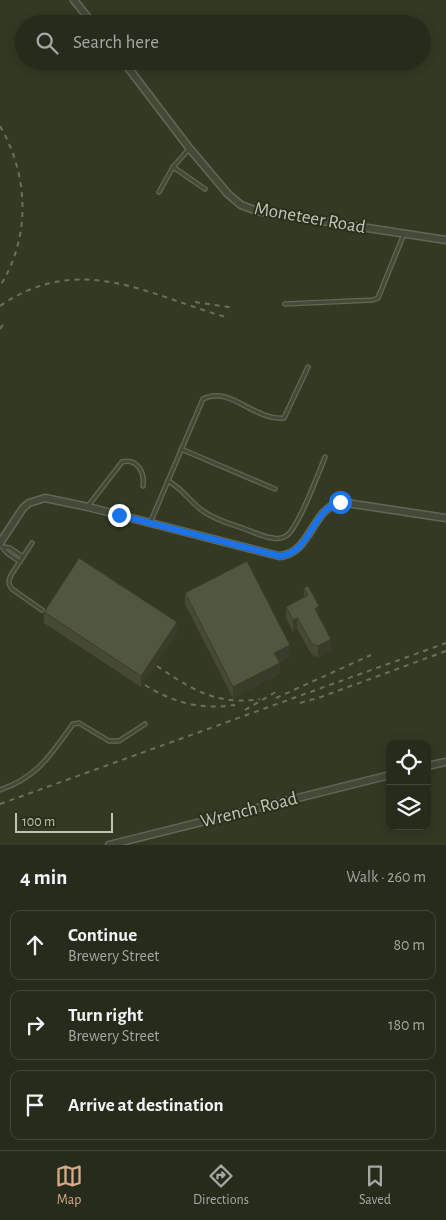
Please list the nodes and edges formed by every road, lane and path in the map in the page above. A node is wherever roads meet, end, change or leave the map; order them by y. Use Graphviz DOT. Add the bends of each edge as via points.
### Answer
graph roads {
  1 [pos="74,0"];
  2 [pos="86,15"];
  3 [pos="130,70"];
  4 [pos="190,148"];
  5 [pos="173,167"];
  6 [pos="205,189"];
  7 [pos="159,192"];
  8 [pos="404,234"];
  9 [pos="446,240"];
  10 [pos="285,304"];
  11 [pos="308,367"];
  12 [pos="181,449"];
  13 [pos="325,457"];
  14 [pos="168,481"];
  15 [pos="143,486"];
  16 [pos="275,489"];
  17 [pos="88,507"];
  18 [pos="446,518"];
  19 [pos="150,524"];
  20 [pos="32,543"];
  21 [pos="1,545"];
  22 [pos="23,557"];
  23 [pos="20,562"];
  24 [pos="42,610"];
  25 [pos="145,724"];
  26 [pos="446,762"];
  27 [pos="431,765"];
  28 [pos="386,776"];
  29 [pos="0,790"];
  30 [pos="109,845"];
  1 -- 2 [label="street"];
  3 -- 4 [label="street, Moneteer Road"];
  4 -- 5 [label="lane"];
  4 -- 8 [label="street, Moneteer Road" via="228,194 247,208"];
  5 -- 6 [label="lane"];
  5 -- 7 [label="lane"];
  8 -- 9 [label="street, Moneteer Road"];
  8 -- 10 [label="lane" via="378,298"];
  11 -- 12 [label="lane" via="284,418 266,416 228,397 218,395 203,399"];
  12 -- 14 [label="lane"];
  12 -- 16 [label="lane"];
  13 -- 14 [label="lane" via="303,509 285,537 258,534 204,512"];
  14 -- 19 [label="lane"];
  15 -- 17 [label="lane" via="143,471 131,462 122,462"];
  17 -- 19 [label="street"];
  17 -- 21 [label="street" via="53,498 29,503"];
  18 -- 19 [label="street" via="340,502 323,511 296,550 286,556"];
  20 -- 22 [label="lane"];
  21 -- 22 [label="lane"];
  21 -- 23 [label="lane"];
  22 -- 23 [label="lane"];
  23 -- 24 [label="lane" via="8,580 9,586"];
  25 -- 29 [label="lane" via="114,742 78,723 72,724 42,766"];
  26 -- 27 [label="street"];
  28 -- 30 [label="street, Wrench Road"];
}
